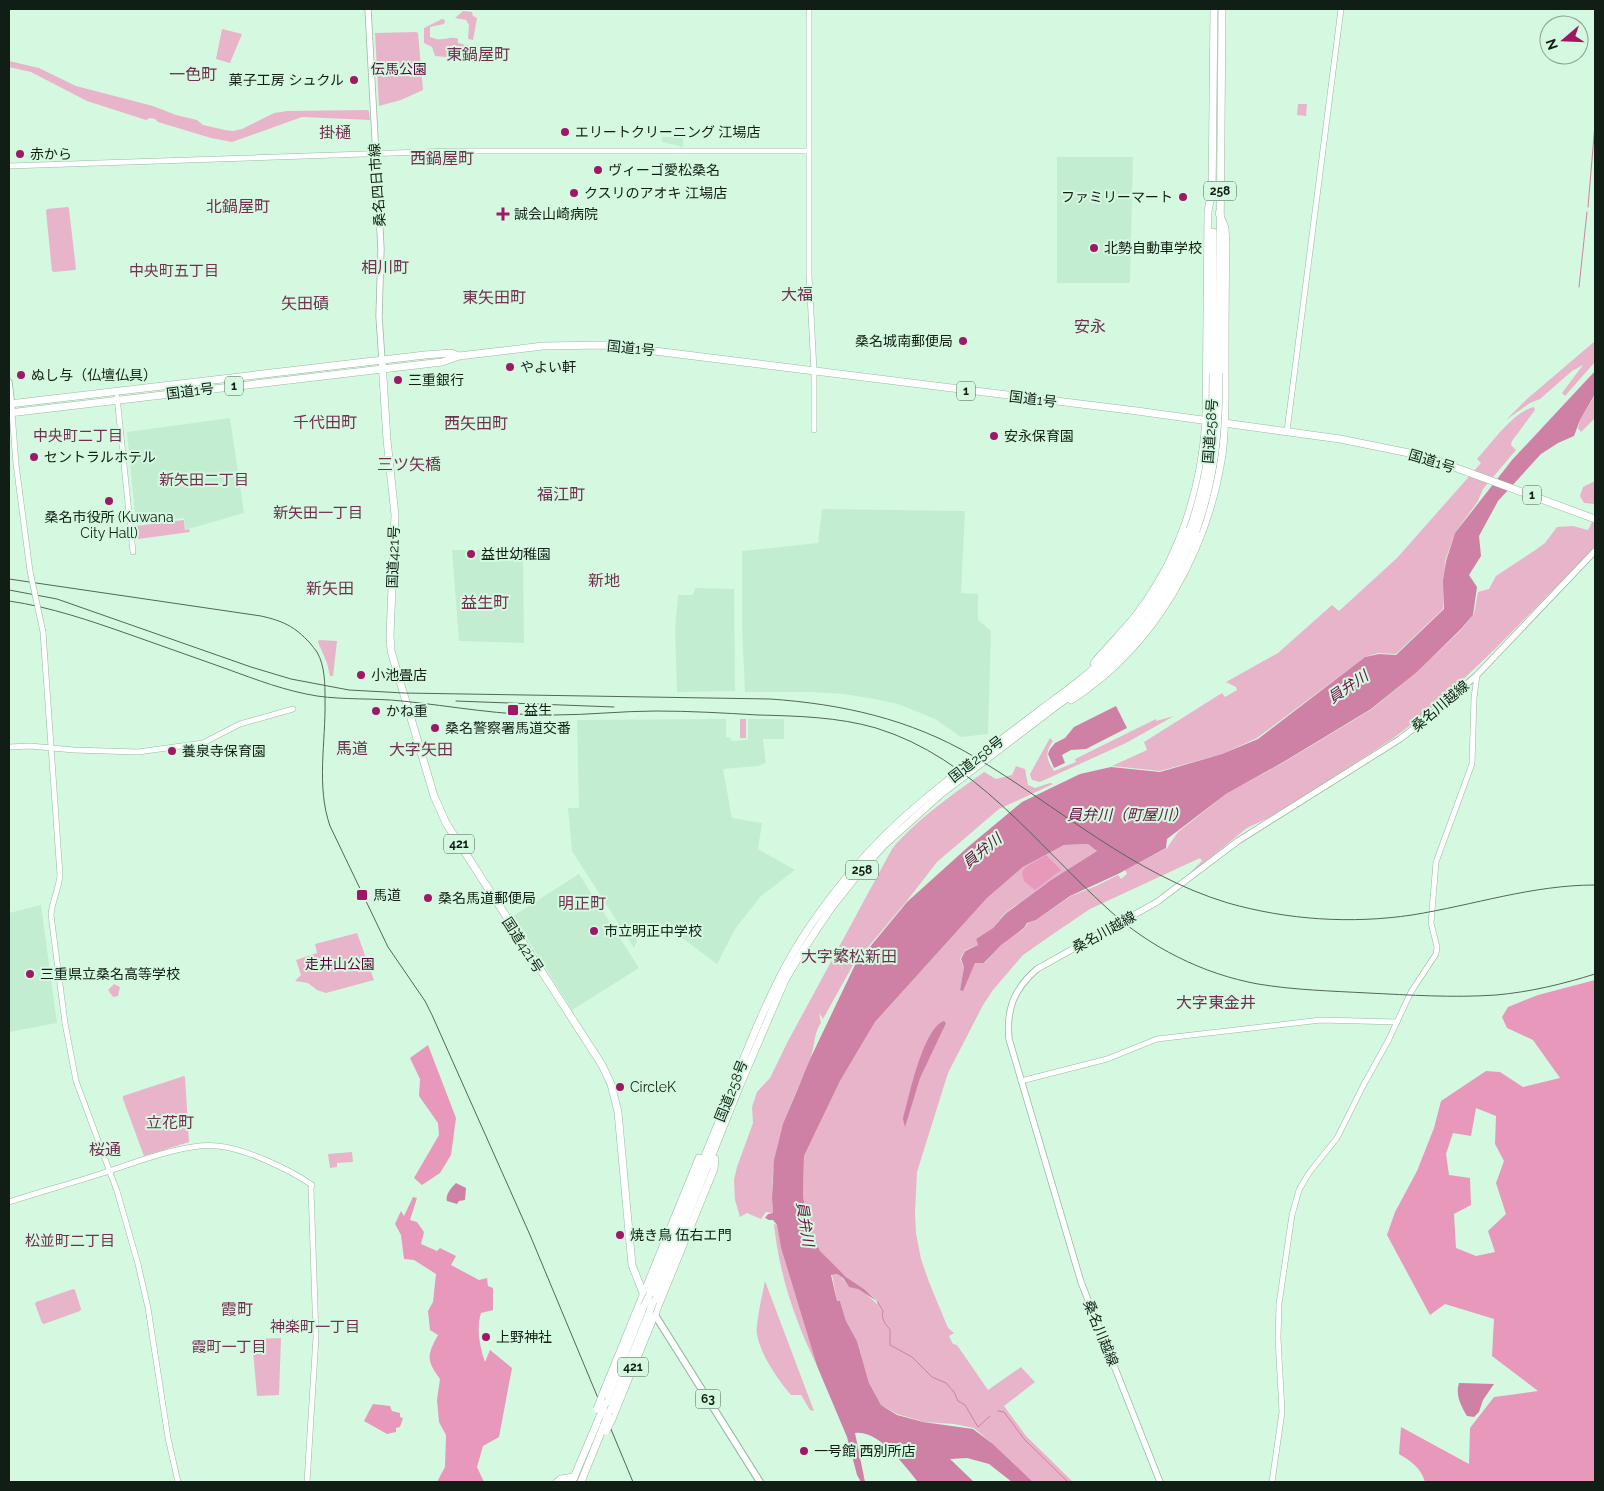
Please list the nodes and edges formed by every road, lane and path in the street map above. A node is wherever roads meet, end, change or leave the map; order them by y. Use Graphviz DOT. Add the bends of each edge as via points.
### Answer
graph roads {
  1 [pos="368,9"];
  2 [pos="809,9"];
  3 [pos="1214,9"];
  4 [pos="1222,9"];
  5 [pos="1341,9"];
  6 [pos="808,151"];
  7 [pos="375,154"];
  8 [pos="9,166"];
  9 [pos="1212,191"];
  10 [pos="1220,212"];
  11 [pos="382,365"];
  12 [pos="814,371"];
  13 [pos="1216,373"];
  14 [pos="9,382"];
  15 [pos="116,396"];
  16 [pos="10,404"];
  17 [pos="10,413"];
  18 [pos="1206,421"];
  19 [pos="1225,424"];
  20 [pos="814,430"];
  21 [pos="1287,431"];
  22 [pos="1595,519"];
  23 [pos="1193,530"];
  24 [pos="1595,551"];
  25 [pos="133,552"];
  26 [pos="1477,675"];
  27 [pos="1079,680"];
  28 [pos="1055,708"];
  29 [pos="293,709"];
  30 [pos="9,747"];
  31 [pos="50,748"];
  32 [pos="1396,1022"];
  33 [pos="1022,1081"];
  34 [pos="716,1148"];
  35 [pos="109,1170"];
  36 [pos="9,1202"];
  37 [pos="646,1293"];
  38 [pos="652,1314"];
  39 [pos="599,1413"];
  40 [pos="573,1480"];
  41 [pos="178,1482"];
  42 [pos="307,1482"];
  43 [pos="557,1482"];
  44 [pos="581,1482"];
  45 [pos="760,1482"];
  46 [pos="1160,1482"];
  47 [pos="1272,1482"];
  1 -- 7 [label="main road, 桑名四日市線"];
  2 -- 6 [label="street"];
  3 -- 9 [label="highway, 国道258号 / 258"];
  4 -- 10 [label="highway, 国道258号 / 258"];
  5 -- 21 [label="street"];
  6 -- 7 [label="street"];
  6 -- 12 [label="street"];
  7 -- 8 [label="street"];
  7 -- 11 [label="main road, 桑名四日市線" via="381,249"];
  9 -- 13 [label="highway, 国道258号 / 258"];
  9 -- 18 [label="highway" via="1208,211"];
  10 -- 13 [label="highway, 国道258号 / 258"];
  10 -- 19 [label="highway" via="1226,246"];
  11 -- 12 [label="highway, 国道1号 / 1" via="442,362 459,356 550,346 606,345"];
  11 -- 15 [label="highway, 国道1号 / 1"];
  11 -- 37 [label="highway, 国道421号 / 421" via="395,515 390,648 442,816 602,1065 611,1084 618,1112 632,1264"];
  12 -- 18 [label="highway, 国道1号 / 1"];
  12 -- 20 [label="street"];
  13 -- 23 [label="highway, 国道258号 / 258, bridge" via="1219,414 1214,466 1204,509"];
  14 -- 16 [label="main road"];
  15 -- 16 [label="highway, 国道1号 / 1"];
  15 -- 17 [label="highway, 国道1号 / 1"];
  15 -- 25 [label="street"];
  16 -- 17 [label="main road"];
  17 -- 31 [label="street, bridge" via="30,571 43,632"];
  18 -- 19 [label="highway, 国道1号 / 1"];
  18 -- 27 [label="highway" via="1198,484 1175,552 1137,614"];
  19 -- 21 [label="highway, 国道1号 / 1"];
  19 -- 28 [label="highway" via="1212,499 1204,526 1179,582 1152,624 1120,660 1073,700"];
  21 -- 22 [label="highway, 国道1号 / 1" via="1424,456"];
  23 -- 27 [label="highway, 国道258号 / 258" via="1166,580 1132,629 1109,655"];
  23 -- 28 [label="highway, 国道258号 / 258" via="1171,585 1148,620 1114,658"];
  24 -- 26 [label="main road, 桑名川越線"];
  26 -- 32 [label="street" via="1472,764 1436,862 1431,923 1436,954"];
  26 -- 33 [label="main road, 桑名川越線" via="1400,739 1238,841 1156,902 1027,978 1014,998 1008,1016 1009,1039"];
  27 -- 37 [label="highway, 国道258号 / 258" via="895,826 873,846 825,904 780,977"];
  28 -- 34 [label="highway, 国道258号 / 258" via="942,793 884,845 831,908 785,980"];
  29 -- 31 [label="street" via="240,724 203,743 128,753"];
  30 -- 31 [label="street"];
  31 -- 35 [label="street" via="60,875 51,915 65,1024 78,1088"];
  32 -- 33 [label="street" via="1314,1021 1157,1038 1107,1059"];
  32 -- 47 [label="street" via="1337,1138 1299,1190 1292,1215 1279,1304 1282,1412"];
  33 -- 46 [label="main road, 桑名川越線" via="1084,1291"];
  34 -- 38 [label="highway, 国道258号 / 258, bridge" via="653,1302"];
  34 -- 38 [label="highway" via="714,1169"];
  35 -- 36 [label="street"];
  35 -- 41 [label="street" via="147,1302"];
  35 -- 42 [label="street" via="184,1148 217,1145 243,1151 312,1185 316,1337"];
  37 -- 38 [label="highway, 国道421号 / 421"];
  37 -- 39 [label="highway, 421, bridge" via="602,1396"];
  37 -- 39 [label="highway, 国道258号 / 258, bridge" via="644,1306"];
  38 -- 44 [label="highway, 国道258号 / 258, bridge"];
  38 -- 45 [label="main road, 63"];
  39 -- 40 [label="highway, 国道258号 / 258"];
  40 -- 43 [label="highway"];
}
